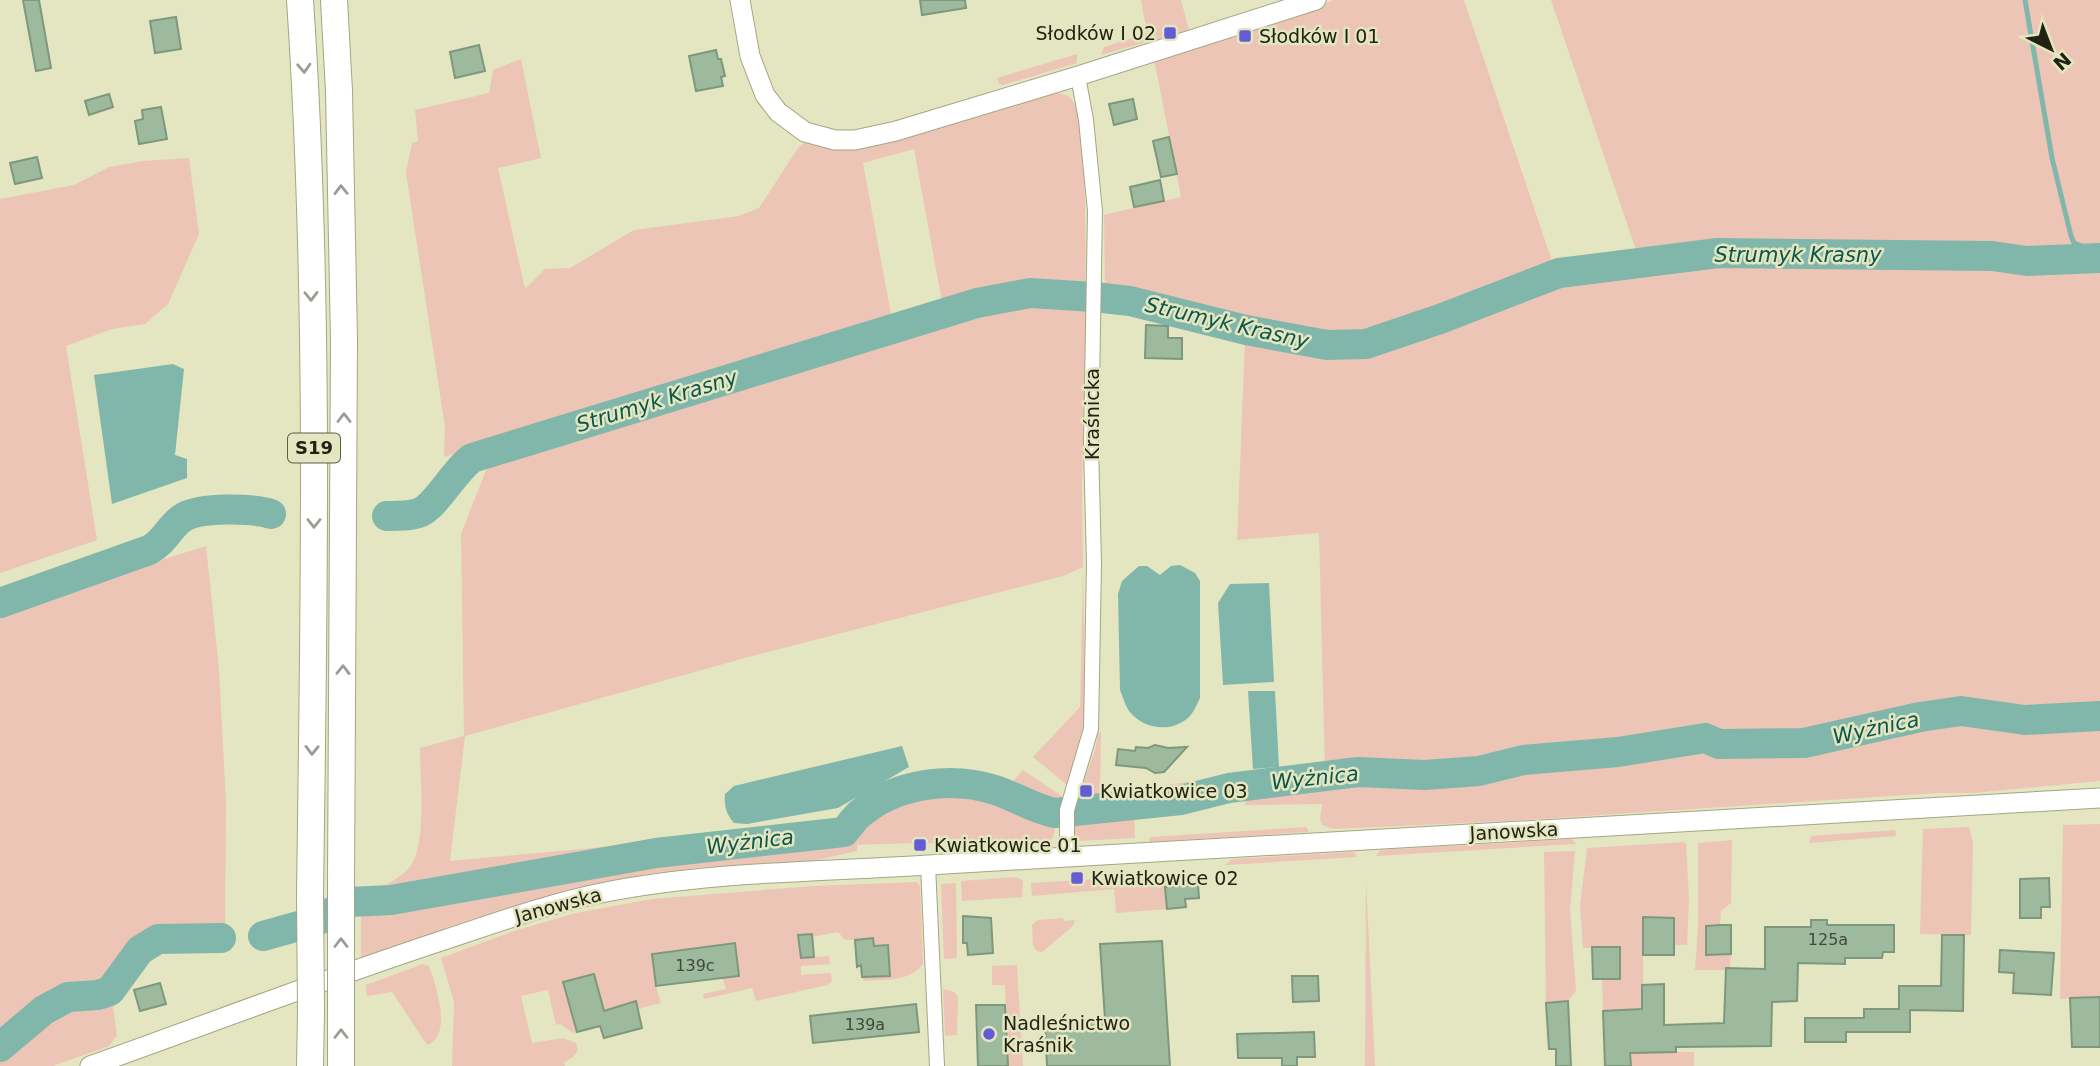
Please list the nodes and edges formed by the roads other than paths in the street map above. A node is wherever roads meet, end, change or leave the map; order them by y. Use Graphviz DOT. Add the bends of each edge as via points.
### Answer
graph roads {
  1 [pos="300,0"];
  2 [pos="334,0"];
  3 [pos="740,0"];
  4 [pos="1316,0"];
  5 [pos="1078,76"];
  6 [pos="2100,799"];
  7 [pos="1067,857"];
  8 [pos="928,865"];
  9 [pos="90,1066"];
  10 [pos="310,1066"];
  11 [pos="341,1066"];
  12 [pos="937,1066"];
  1 -- 10 [label="highway, S19, one-way, bridge" via="314,430"];
  11 -- 2 [label="highway, S19, one-way, bridge" via="344,340"];
  3 -- 5 [label="street" via="750,56 765,95 805,132 835,140 896,131"];
  4 -- 5 [label="street"];
  5 -- 7 [label="street, Kraśnicka" via="1095,211 1094,563 1091,729 1070,796"];
  6 -- 7 [label="street, Janowska"];
  7 -- 8 [label="street, Janowska"];
  8 -- 9 [label="street, Janowska" via="696,880 555,903"];
  8 -- 12 [label="street"];
}
